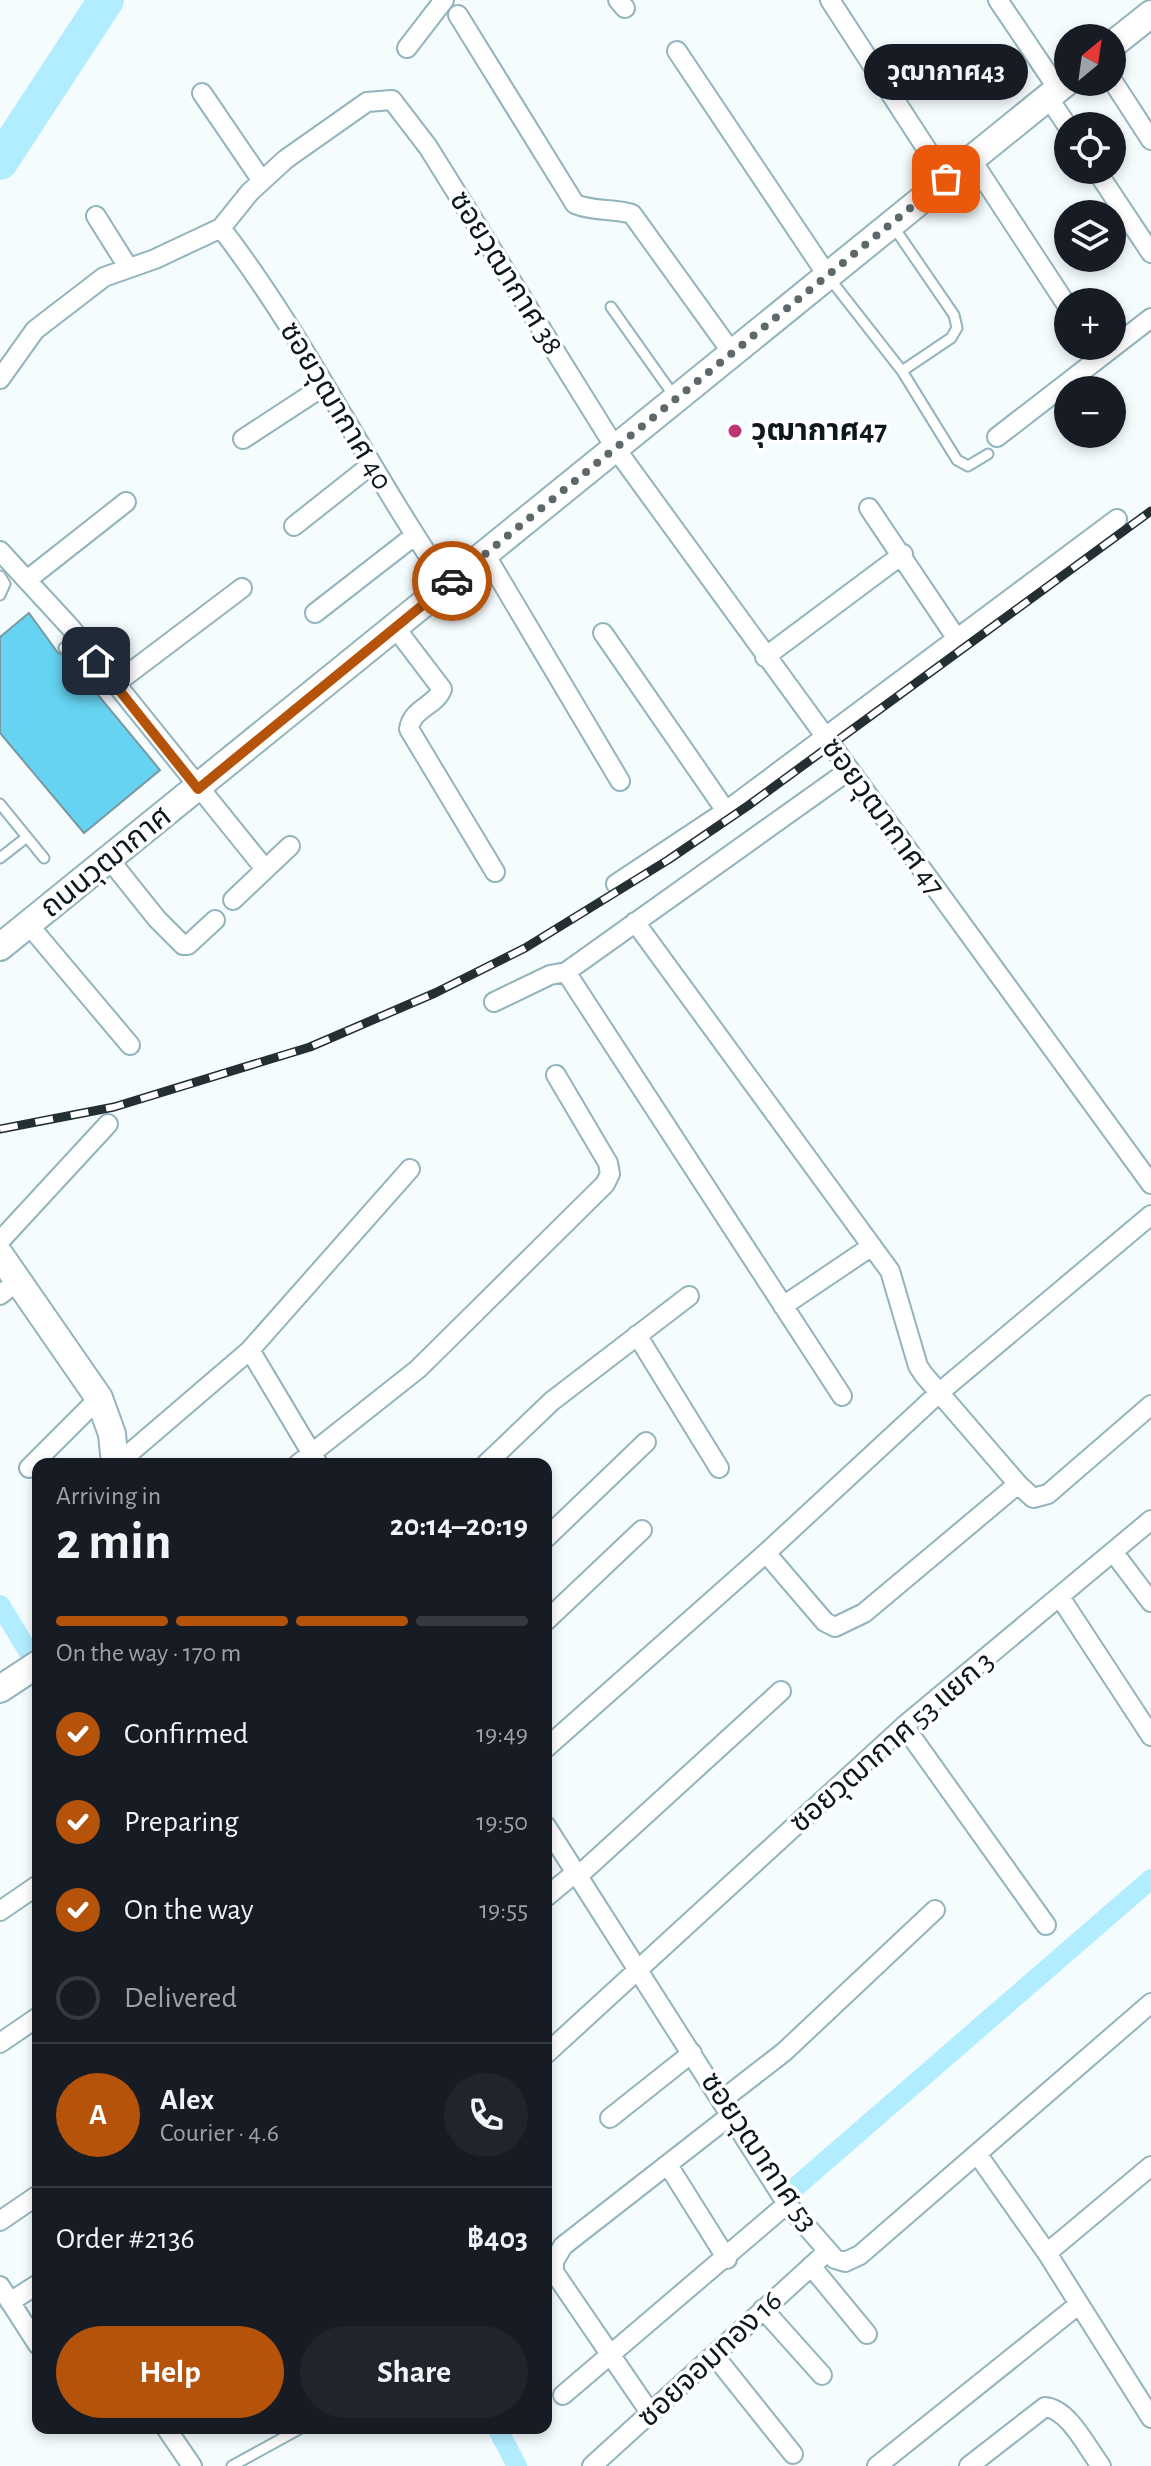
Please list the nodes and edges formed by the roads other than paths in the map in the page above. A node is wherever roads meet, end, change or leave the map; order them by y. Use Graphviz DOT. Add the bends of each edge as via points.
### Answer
graph roads {
  1 [pos="444,0"];
  2 [pos="830,0"];
  3 [pos="998,0"];
  4 [pos="458,15"];
  5 [pos="1147,25"];
  6 [pos="1126,37"];
  7 [pos="407,48"];
  8 [pos="677,51"];
  9 [pos="1054,83"];
  10 [pos="1054,92"];
  11 [pos="202,93"];
  12 [pos="1122,96"];
  13 [pos="1151,140"];
  14 [pos="971,159"];
  15 [pos="946,179"];
  16 [pos="262,181"];
  17 [pos="1105,184"];
  18 [pos="96,216"];
  19 [pos="891,223"];
  20 [pos="221,228"];
  21 [pos="1151,253"];
  22 [pos="128,267"];
  23 [pos="827,275"];
  24 [pos="1056,288"];
  25 [pos="611,307"];
  26 [pos="1151,318"];
  27 [pos="1126,333"];
  28 [pos="733,354"];
  29 [pos="1086,360"];
  30 [pos="902,371"];
  31 [pos="0,379"];
  32 [pos="324,386"];
  33 [pos="677,400"];
  34 [pos="243,439"];
  35 [pos="992,445"];
  36 [pos="616,449"];
  37 [pos="371,465"];
  38 [pos="126,502"];
  39 [pos="869,508"];
  40 [pos="1117,519"];
  41 [pos="294,526"];
  42 [pos="414,536"];
  43 [pos="0,551"];
  44 [pos="485,554"];
  45 [pos="903,554"];
  46 [pos="0,576"];
  47 [pos="27,580"];
  48 [pos="448,585"];
  49 [pos="242,588"];
  50 [pos="0,595"];
  51 [pos="315,613"];
  52 [pos="394,626"];
  53 [pos="603,633"];
  54 [pos="957,639"];
  55 [pos="765,657"];
  56 [pos="115,684"];
  57 [pos="825,738"];
  58 [pos="848,771"];
  59 [pos="620,781"];
  60 [pos="198,789"];
  61 [pos="0,804"];
  62 [pos="726,811"];
  63 [pos="27,837"];
  64 [pos="290,846"];
  65 [pos="0,858"];
  66 [pos="44,858"];
  67 [pos="109,859"];
  68 [pos="265,869"];
  69 [pos="495,872"];
  70 [pos="616,884"];
  71 [pos="233,900"];
  72 [pos="215,920"];
  73 [pos="635,922"];
  74 [pos="28,924"];
  75 [pos="0,947"];
  76 [pos="566,972"];
  77 [pos="494,1002"];
  78 [pos="130,1045"];
  79 [pos="556,1075"];
  80 [pos="108,1124"];
  81 [pos="410,1169"];
  82 [pos="1151,1184"];
  83 [pos="1151,1215"];
  84 [pos="0,1241"];
  85 [pos="872,1246"];
  86 [pos="0,1255"];
  87 [pos="9,1288"];
  88 [pos="689,1296"];
  89 [pos="783,1306"];
  90 [pos="637,1335"];
  91 [pos="250,1350"];
  92 [pos="940,1392"];
  93 [pos="842,1396"];
  94 [pos="99,1398"];
  95 [pos="1151,1405"];
  96 [pos="646,1442"];
  97 [pos="39,1458"];
  98 [pos="115,1458"];
  99 [pos="123,1458"];
  100 [pos="308,1458"];
  101 [pos="311,1458"];
  102 [pos="492,1458"];
  103 [pos="32,1465"];
  104 [pos="29,1468"];
  105 [pos="719,1468"];
  106 [pos="1018,1484"];
  107 [pos="1151,1520"];
  108 [pos="642,1530"];
  109 [pos="552,1532"];
  110 [pos="766,1553"];
  111 [pos="1114,1553"];
  112 [pos="1060,1597"];
  113 [pos="1151,1602"];
  114 [pos="552,1615"];
  115 [pos="32,1668"];
  116 [pos="0,1689"];
  117 [pos="781,1691"];
  118 [pos="904,1726"];
  119 [pos="1151,1736"];
  120 [pos="552,1743"];
  121 [pos="552,1836"];
  122 [pos="576,1875"];
  123 [pos="32,1889"];
  124 [pos="552,1893"];
  125 [pos="935,1910"];
  126 [pos="0,1911"];
  127 [pos="1046,1925"];
  128 [pos="638,1971"];
  129 [pos="1151,2003"];
  130 [pos="32,2021"];
  131 [pos="0,2043"];
  132 [pos="552,2049"];
  133 [pos="692,2053"];
  134 [pos="726,2107"];
  135 [pos="610,2118"];
  136 [pos="978,2155"];
  137 [pos="668,2165"];
  138 [pos="1151,2166"];
  139 [pos="32,2199"];
  140 [pos="787,2204"];
  141 [pos="0,2221"];
  142 [pos="828,2251"];
  143 [pos="1047,2253"];
  144 [pos="727,2259"];
  145 [pos="811,2266"];
  146 [pos="32,2286"];
  147 [pos="5,2294"];
  148 [pos="1078,2305"];
  149 [pos="763,2309"];
  150 [pos="867,2334"];
  151 [pos="32,2336"];
  152 [pos="609,2355"];
  153 [pos="714,2355"];
  154 [pos="822,2375"];
  155 [pos="563,2395"];
  156 [pos="651,2414"];
  157 [pos="1151,2418"];
  158 [pos="170,2434"];
  159 [pos="290,2434"];
  160 [pos="793,2454"];
  161 [pos="192,2466"];
  162 [pos="232,2466"];
  163 [pos="592,2466"];
  164 [pos="877,2466"];
  165 [pos="969,2466"];
  166 [pos="1101,2466"];
  1 -- 7 [label="street"];
  2 -- 15 [label="street"];
  3 -- 9 [label="street"];
  4 -- 28 [label="street" via="575,204 632,214"];
  5 -- 6 [label="main road"];
  8 -- 23 [label="street"];
  10 -- 14 [label="main road, ถนนวุฒากาศ"];
  11 -- 16 [label="street"];
  12 -- 13 [label="street"];
  14 -- 15 [label="main road, ถนนวุฒากาศ"];
  14 -- 24 [label="street"];
  15 -- 19 [label="main road, ถนนวุฒากาศ"];
  16 -- 20 [label="street"];
  16 -- 36 [label="street, ซอยวุฒากาศ 38" via="367,102 392,100 428,147"];
  17 -- 21 [label="street"];
  18 -- 22 [label="street"];
  19 -- 23 [label="main road, ถนนวุฒากาศ"];
  19 -- 30 [label="lane" via="954,315 957,328 951,338"];
  20 -- 22 [label="street"];
  20 -- 32 [label="street, ซอยวุฒากาศ 40" via="257,275"];
  22 -- 31 [label="street" via="104,277 35,330"];
  23 -- 28 [label="main road, ถนนวุฒากาศ"];
  23 -- 30 [label="lane"];
  25 -- 33 [label="lane"];
  26 -- 27 [label="street"];
  28 -- 33 [label="main road, ถนนวุฒากาศ"];
  29 -- 35 [label="street"];
  30 -- 35 [label="lane" via="962,464 968,466"];
  32 -- 34 [label="street"];
  32 -- 37 [label="street, ซอยวุฒากาศ 40"];
  33 -- 36 [label="main road, ถนนวุฒากาศ"];
  36 -- 44 [label="main road, ถนนวุฒากาศ"];
  36 -- 55 [label="street, ซอยวุฒากาศ 47"];
  37 -- 41 [label="street"];
  37 -- 42 [label="street, ซอยวุฒากาศ 40"];
  38 -- 47 [label="street"];
  39 -- 45 [label="street"];
  40 -- 54 [label="street"];
  42 -- 48 [label="street, ซอยวุฒากาศ 40"];
  42 -- 51 [label="street"];
  43 -- 47 [label="street"];
  44 -- 48 [label="main road, ถนนวุฒากาศ"];
  44 -- 59 [label="street"];
  45 -- 54 [label="street"];
  45 -- 55 [label="street"];
  46 -- 50 [label="lane" via="5,584"];
  47 -- 56 [label="street" via="71,643"];
  48 -- 52 [label="main road, ถนนวุฒากาศ"];
  49 -- 56 [label="street"];
  52 -- 60 [label="main road, ถนนวุฒากาศ"];
  52 -- 69 [label="street" via="442,689 417,712 409,729"];
  53 -- 62 [label="street"];
  54 -- 57 [label="street"];
  55 -- 57 [label="street, ซอยวุฒากาศ 47"];
  56 -- 60 [label="street"];
  57 -- 58 [label="street, ซอยวุฒากาศ 47"];
  57 -- 62 [label="street"];
  58 -- 73 [label="street"];
  58 -- 82 [label="street, ซอยวุฒากาศ 47"];
  60 -- 67 [label="main road, ถนนวุฒากาศ"];
  60 -- 68 [label="street"];
  61 -- 63 [label="lane"];
  62 -- 70 [label="street"];
  63 -- 65 [label="lane"];
  63 -- 66 [label="lane"];
  64 -- 68 [label="street"];
  67 -- 72 [label="street" via="183,945"];
  67 -- 74 [label="main road, ถนนวุฒากาศ"];
  68 -- 71 [label="street"];
  73 -- 76 [label="street"];
  73 -- 85 [label="street"];
  74 -- 75 [label="main road, ถนนวุฒากาศ"];
  74 -- 78 [label="street"];
  76 -- 77 [label="street"];
  76 -- 89 [label="street"];
  79 -- 101 [label="street" via="608,1163 605,1184 418,1369"];
  80 -- 84 [label="street"];
  81 -- 91 [label="street"];
  83 -- 92 [label="street"];
  85 -- 89 [label="street"];
  85 -- 92 [label="street" via="890,1271 918,1366"];
  86 -- 87 [label="main road"];
  87 -- 94 [label="main road"];
  88 -- 90 [label="street"];
  89 -- 93 [label="street"];
  90 -- 102 [label="street" via="552,1401"];
  90 -- 105 [label="street"];
  91 -- 99 [label="street"];
  91 -- 100 [label="street"];
  92 -- 106 [label="street"];
  92 -- 110 [label="street"];
  94 -- 97 [label="street"];
  94 -- 98 [label="main road"];
  95 -- 106 [label="street" via="1048,1494 1033,1498"];
  96 -- 109 [label="street"];
  103 -- 104 [label="street"];
  106 -- 110 [label="street" via="864,1613 835,1627"];
  107 -- 111 [label="street, ซอยวุฒากาศ 53 แยก 3"];
  108 -- 114 [label="street"];
  110 -- 120 [label="street"];
  111 -- 112 [label="street, ซอยวุฒากาศ 53 แยก 3"];
  111 -- 113 [label="street"];
  112 -- 118 [label="street, ซอยวุฒากาศ 53 แยก 3"];
  112 -- 119 [label="street"];
  115 -- 116 [label="main road"];
  117 -- 122 [label="street"];
  118 -- 127 [label="street"];
  118 -- 128 [label="street, ซอยวุฒากาศ 53 แยก 3"];
  121 -- 122 [label="street, ซอยวุฒากาศ 53"];
  122 -- 124 [label="street"];
  122 -- 128 [label="street, ซอยวุฒากาศ 53"];
  123 -- 126 [label="street"];
  125 -- 134 [label="street"];
  128 -- 132 [label="street, ซอยวุฒากาศ 53 แยก 3"];
  128 -- 133 [label="street, ซอยวุฒากาศ 53"];
  129 -- 136 [label="street"];
  130 -- 131 [label="street"];
  133 -- 134 [label="street, ซอยวุฒากาศ 53"];
  133 -- 135 [label="street"];
  134 -- 137 [label="street"];
  134 -- 140 [label="street, ซอยวุฒากาศ 53"];
  136 -- 142 [label="street, ซอยวุฒากาศ 53" via="860,2255 845,2262"];
  136 -- 143 [label="street"];
  137 -- 144 [label="street"];
  137 -- 152 [label="street" via="563,2246 554,2261 554,2272"];
  138 -- 143 [label="street"];
  139 -- 141 [label="street"];
  140 -- 142 [label="street, ซอยวุฒากาศ 53"];
  140 -- 144 [label="street"];
  142 -- 145 [label="street, ซอยจอมทอง 16"];
  143 -- 148 [label="street"];
  144 -- 152 [label="street"];
  145 -- 149 [label="street, ซอยจอมทอง 16"];
  145 -- 150 [label="street"];
  146 -- 147 [label="street"];
  147 -- 151 [label="street"];
  148 -- 157 [label="street"];
  148 -- 164 [label="street"];
  149 -- 153 [label="street, ซอยจอมทอง 16"];
  149 -- 154 [label="street"];
  152 -- 155 [label="street"];
  152 -- 156 [label="street"];
  153 -- 156 [label="street, ซอยจอมทอง 16"];
  153 -- 160 [label="street"];
  156 -- 163 [label="street, ซอยจอมทอง 16"];
  158 -- 161 [label="street"];
  159 -- 162 [label="lane"];
  165 -- 166 [label="street" via="1045,2407 1063,2415"];
}
